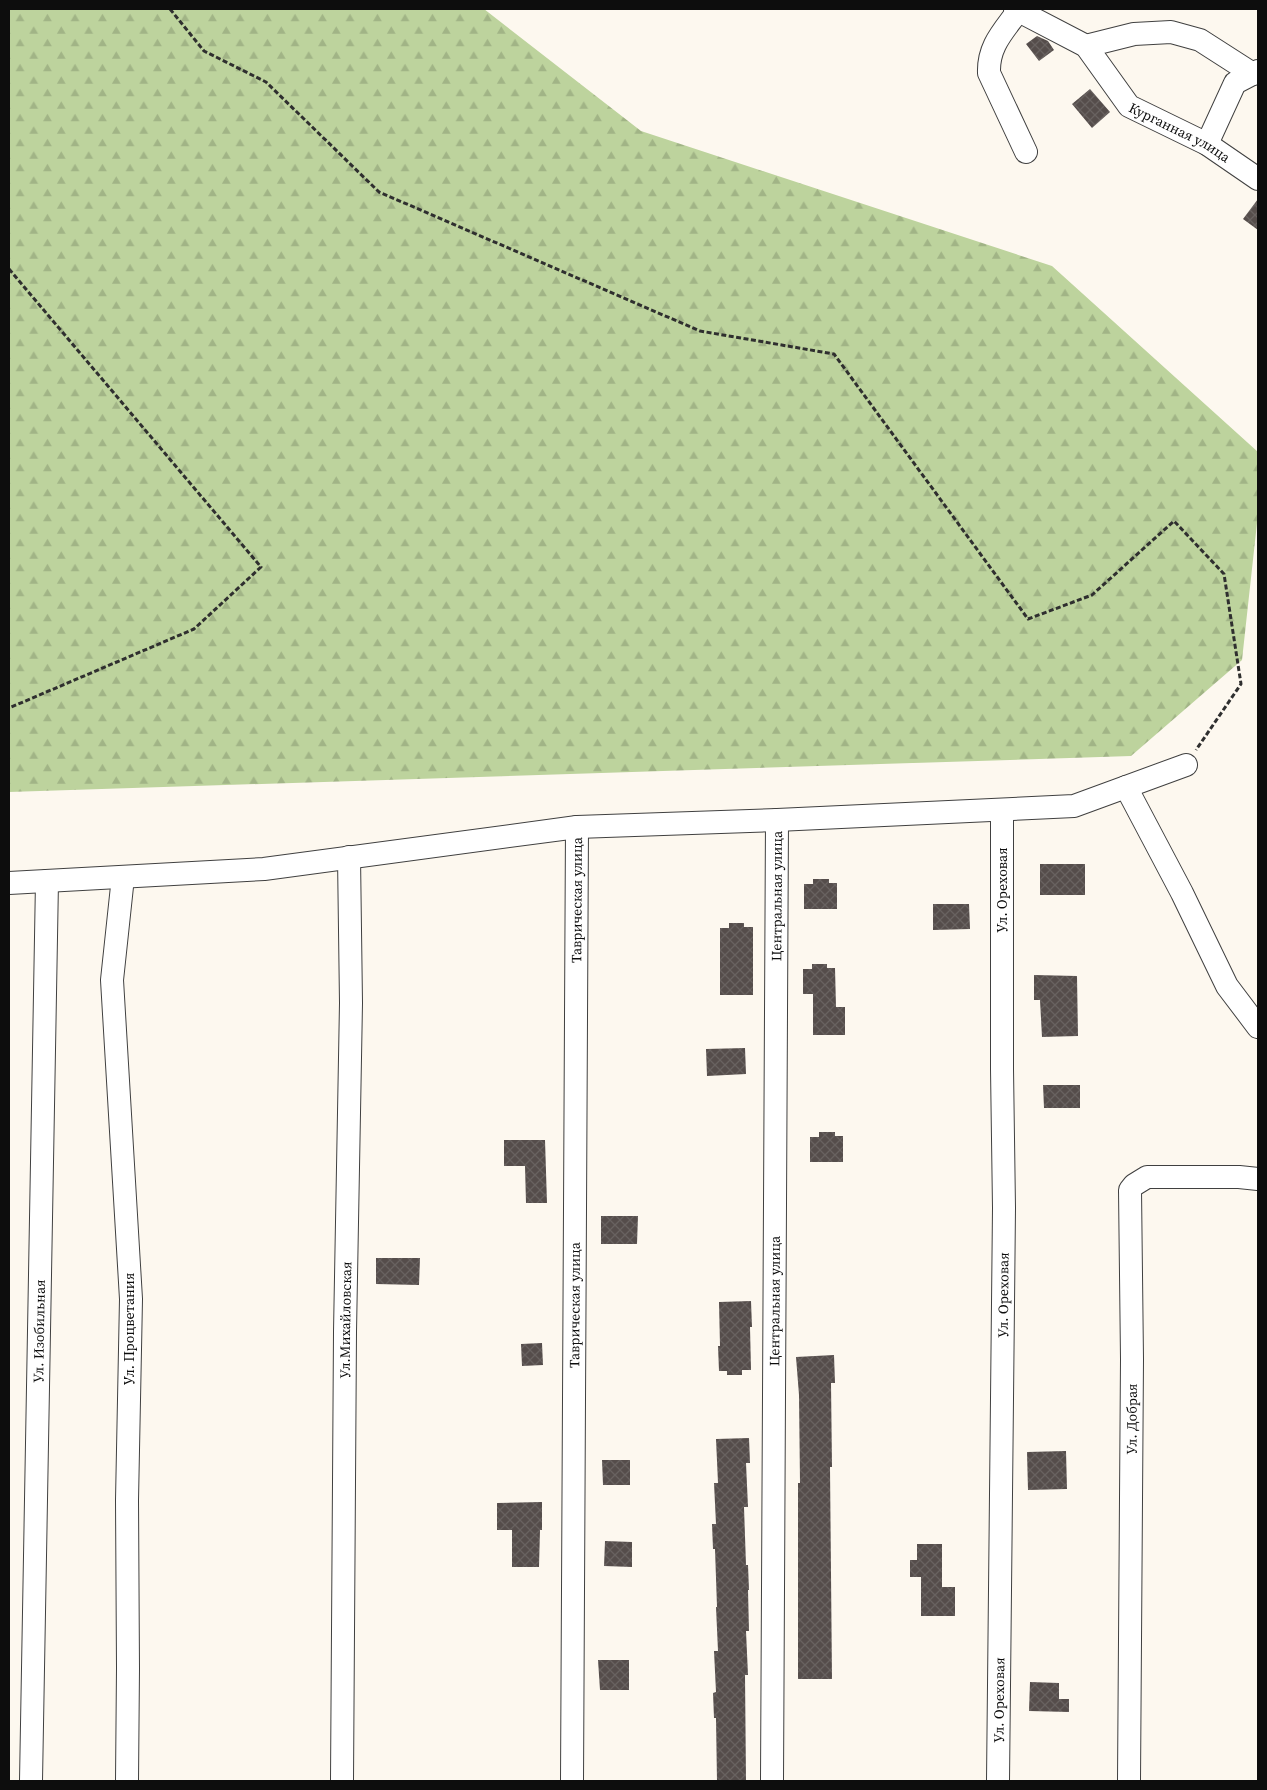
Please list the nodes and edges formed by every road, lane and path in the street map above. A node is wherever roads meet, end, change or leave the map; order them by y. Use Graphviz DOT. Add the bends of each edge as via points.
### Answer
graph roads {
  1 [pos="170,9"];
  2 [pos="1017,10"];
  3 [pos="1086,46"];
  4 [pos="1256,72"];
  5 [pos="1207,144"];
  6 [pos="1026,152"];
  7 [pos="1258,180"];
  8 [pos="9,269"];
  9 [pos="9,708"];
  10 [pos="1186,765"];
  11 [pos="1126,787"];
  12 [pos="1002,810"];
  13 [pos="777,820"];
  14 [pos="577,827"];
  15 [pos="349,857"];
  16 [pos="123,877"];
  17 [pos="47,881"];
  18 [pos="9,883"];
  19 [pos="1258,1027"];
  20 [pos="1258,1179"];
  21 [pos="31,1781"];
  22 [pos="127,1781"];
  23 [pos="342,1781"];
  24 [pos="572,1781"];
  25 [pos="772,1781"];
  26 [pos="998,1781"];
  27 [pos="1129,1781"];
  1 -- 10 [label="path" via="204,51 266,82 379,192 700,330 834,354 1028,619 1092,595 1174,521 1224,574 1240,684"];
  2 -- 3 [label="street, Курганная улица"];
  2 -- 6 [label="street" via="994,45 989,74"];
  3 -- 4 [label="street" via="1134,34 1171,32 1200,40"];
  3 -- 5 [label="street, Курганная улица" via="1129,106"];
  4 -- 5 [label="street" via="1235,83"];
  5 -- 7 [label="street, Курганная улица"];
  8 -- 9 [label="path" via="262,567 194,629"];
  10 -- 11 [label="street"];
  11 -- 12 [label="street" via="1074,806"];
  11 -- 19 [label="street" via="1227,986"];
  12 -- 13 [label="street"];
  12 -- 26 [label="street, Ул. Ореховая" via="1004,1208"];
  13 -- 14 [label="street"];
  13 -- 25 [label="street, Центральная улица"];
  14 -- 15 [label="street"];
  14 -- 24 [label="street, Таврическая улица"];
  15 -- 16 [label="street" via="264,869"];
  15 -- 23 [label="street, Ул.Михайловская" via="351,1003"];
  16 -- 17 [label="street"];
  16 -- 22 [label="street, Ул. Процветания" via="112,980 130,1299"];
  17 -- 18 [label="street"];
  17 -- 21 [label="street, Ул. Изобильная"];
  20 -- 27 [label="street, Ул. Добрая" via="1147,1177 1130,1190"];
}
